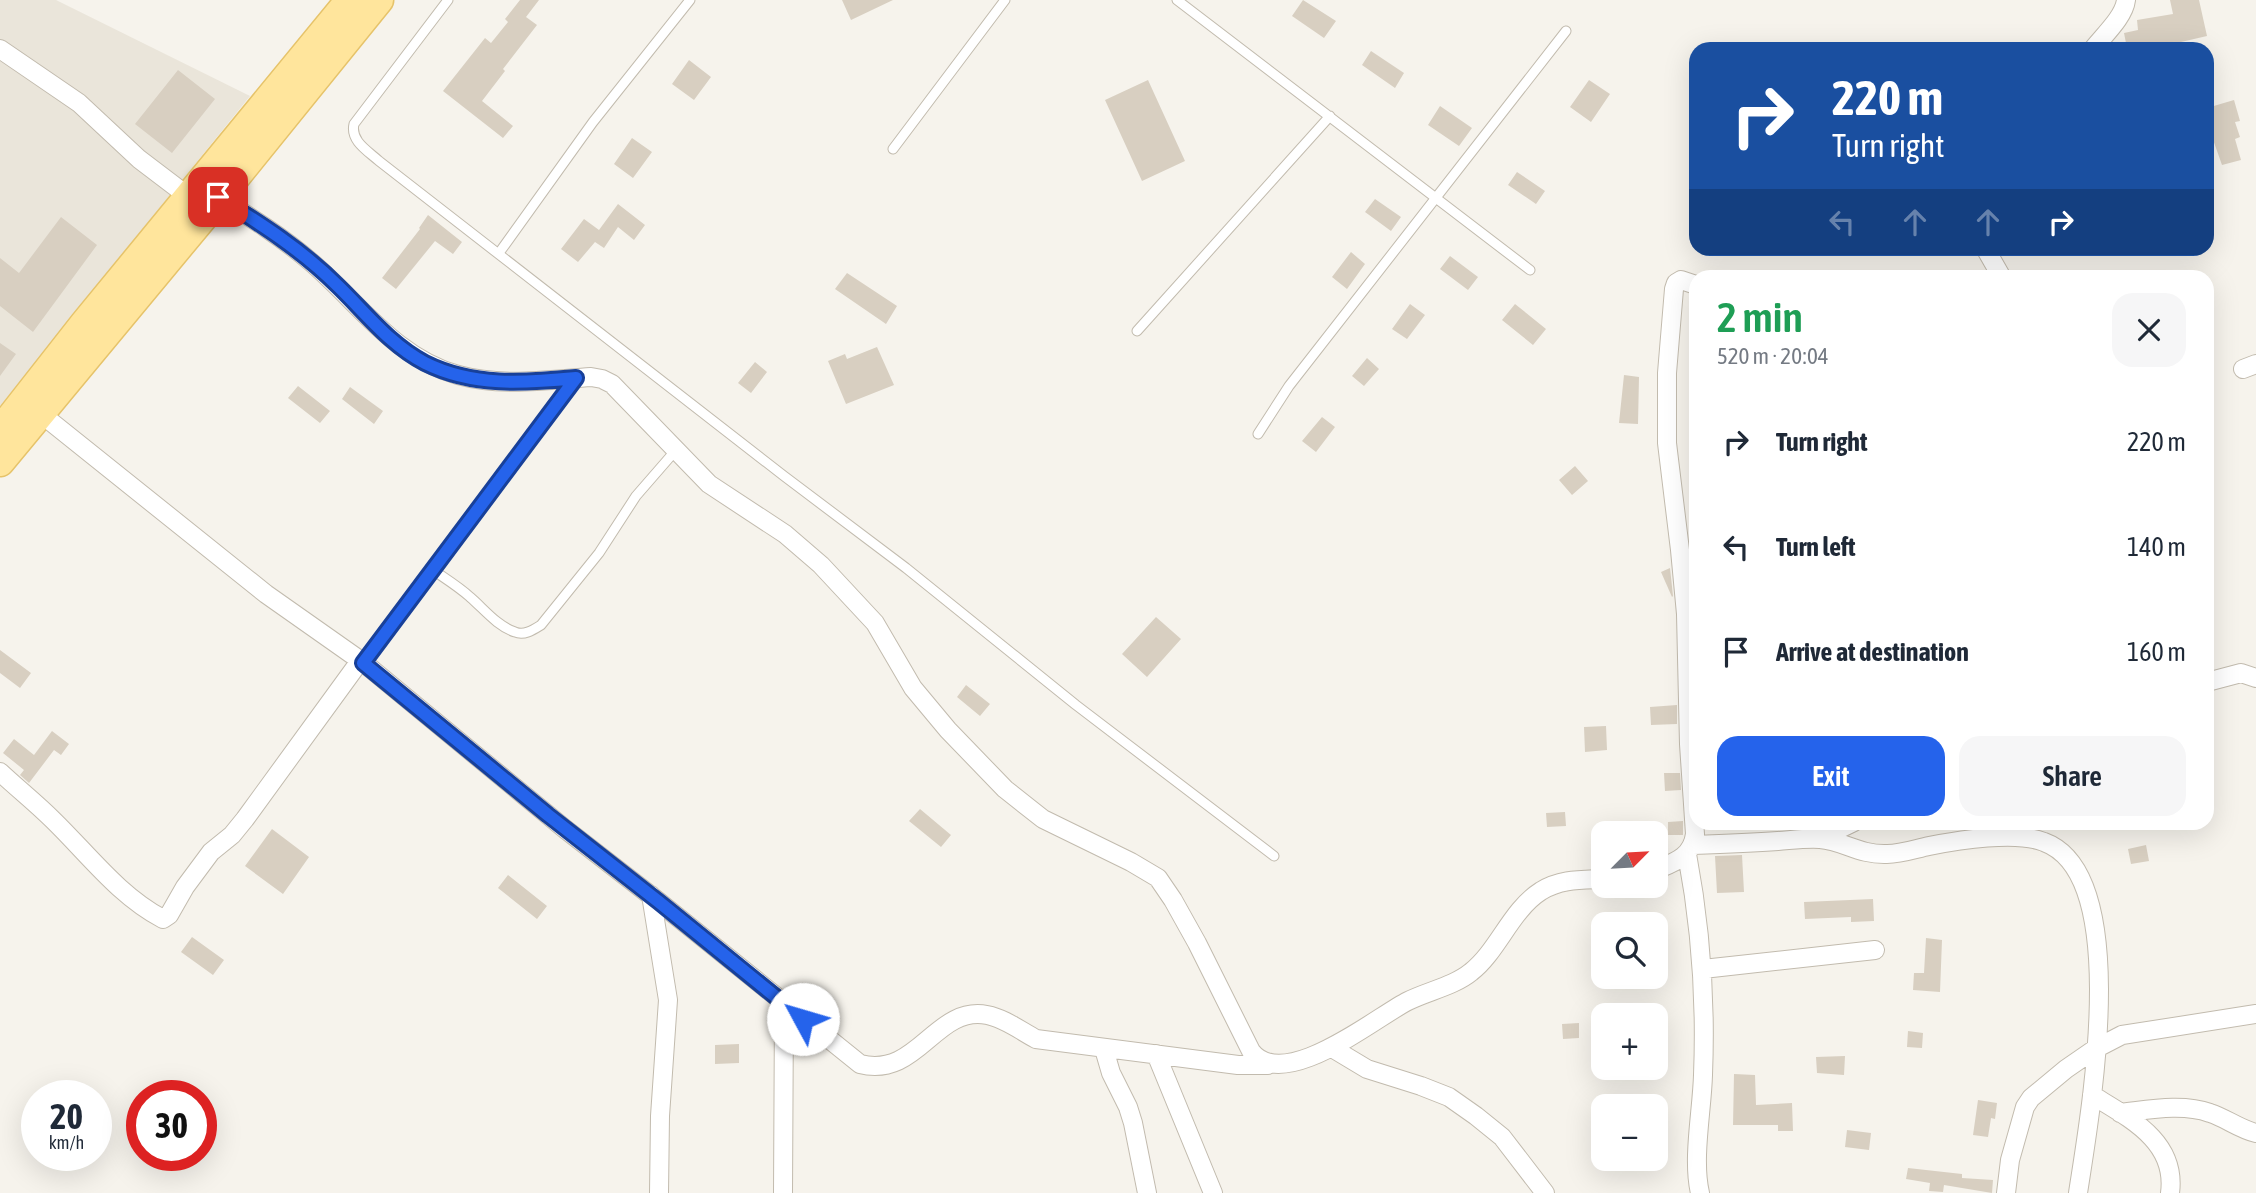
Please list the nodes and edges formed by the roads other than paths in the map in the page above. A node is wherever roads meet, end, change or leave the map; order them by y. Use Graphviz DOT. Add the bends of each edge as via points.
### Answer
graph roads {
  1 [pos="350,0"];
  2 [pos="379,0"];
  3 [pos="448,0"];
  4 [pos="690,0"];
  5 [pos="1005,0"];
  6 [pos="1177,0"];
  7 [pos="2126,0"];
  8 [pos="1566,31"];
  9 [pos="2099,42"];
  10 [pos="0,49"];
  11 [pos="1330,116"];
  12 [pos="892,149"];
  13 [pos="189,197"];
  14 [pos="218,197"];
  15 [pos="1437,198"];
  16 [pos="499,253"];
  17 [pos="1530,270"];
  18 [pos="1689,283"];
  19 [pos="1138,331"];
  20 [pos="576,378"];
  21 [pos="40,413"];
  22 [pos="0,431"];
  23 [pos="1258,434"];
  24 [pos="676,450"];
  25 [pos="0,462"];
  26 [pos="433,570"];
  27 [pos="362,662"];
  28 [pos="2256,678"];
  29 [pos="2214,680"];
  30 [pos="1689,744"];
  31 [pos="0,772"];
  32 [pos="1695,830"];
  33 [pos="1838,830"];
  34 [pos="1819,839"];
  35 [pos="1690,850"];
  36 [pos="1274,856"];
  37 [pos="1668,863"];
  38 [pos="1591,879"];
  39 [pos="650,895"];
  40 [pos="1875,950"];
  41 [pos="1703,969"];
  42 [pos="784,1004"];
  43 [pos="2256,1014"];
  44 [pos="1332,1048"];
  45 [pos="1104,1049"];
  46 [pos="2095,1049"];
  47 [pos="1156,1054"];
  48 [pos="1282,1064"];
  49 [pos="2092,1095"];
  50 [pos="2120,1112"];
  51 [pos="2256,1133"];
  52 [pos="659,1193"];
  53 [pos="783,1193"];
  54 [pos="1147,1193"];
  55 [pos="1213,1193"];
  56 [pos="1545,1193"];
  57 [pos="1700,1193"];
  58 [pos="2006,1193"];
  59 [pos="2078,1193"];
  60 [pos="2170,1193"];
  1 -- 13 [label="main road"];
  2 -- 14 [label="main road"];
  3 -- 16 [label="lane" via="352,129 358,143 379,161"];
  4 -- 16 [label="lane" via="593,122"];
  5 -- 12 [label="lane"];
  6 -- 11 [label="lane"];
  7 -- 9 [label="street"];
  8 -- 15 [label="lane"];
  10 -- 13 [label="street" via="79,103 139,159"];
  11 -- 15 [label="lane"];
  11 -- 19 [label="lane"];
  13 -- 22 [label="main road"];
  14 -- 20 [label="street" via="294,248 391,338 426,363 496,382"];
  14 -- 21 [label="main road"];
  15 -- 17 [label="lane"];
  15 -- 23 [label="lane" via="1289,386"];
  16 -- 36 [label="lane"];
  18 -- 30 [label="street" via="1681,280 1674,289 1667,443 1686,614"];
  20 -- 24 [label="street" via="612,384"];
  20 -- 26 [label="lane"];
  21 -- 25 [label="main road"];
  21 -- 27 [label="street" via="266,594"];
  24 -- 26 [label="lane" via="534,630 515,633"];
  24 -- 48 [label="street" via="709,484 785,534 821,565 875,623 913,688 1005,789 1043,819 1158,878 1197,943 1251,1051 1259,1059"];
  26 -- 27 [label="lane"];
  27 -- 31 [label="street" via="163,919 128,895"];
  27 -- 39 [label="street"];
  28 -- 29 [label="street" via="2241,673"];
  32 -- 35 [label="street"];
  33 -- 34 [label="street"];
  34 -- 35 [label="street"];
  34 -- 46 [label="street" via="1870,854 1989,838 2033,839 2059,851 2078,871 2095,925 2100,984"];
  35 -- 37 [label="street"];
  35 -- 41 [label="street"];
  38 -- 44 [label="street" via="1570,880 1540,892 1471,973 1406,1002"];
  39 -- 42 [label="street"];
  39 -- 52 [label="street" via="668,1000"];
  40 -- 41 [label="street"];
  41 -- 57 [label="street"];
  42 -- 45 [label="street" via="860,1064 874,1068 908,1056 968,1014 988,1015 1036,1040"];
  42 -- 53 [label="street"];
  43 -- 46 [label="street" via="2135,1031"];
  44 -- 48 [label="street"];
  44 -- 56 [label="street" via="1367,1069 1449,1097 1502,1137"];
  45 -- 47 [label="street"];
  45 -- 54 [label="street" via="1133,1123"];
  46 -- 49 [label="street"];
  46 -- 58 [label="street" via="2047,1084 2025,1107"];
  47 -- 48 [label="street" via="1238,1065"];
  47 -- 55 [label="street"];
  49 -- 50 [label="street"];
  49 -- 59 [label="street"];
  50 -- 51 [label="street" via="2200,1110"];
  50 -- 60 [label="street" via="2143,1128 2166,1157"];
}
